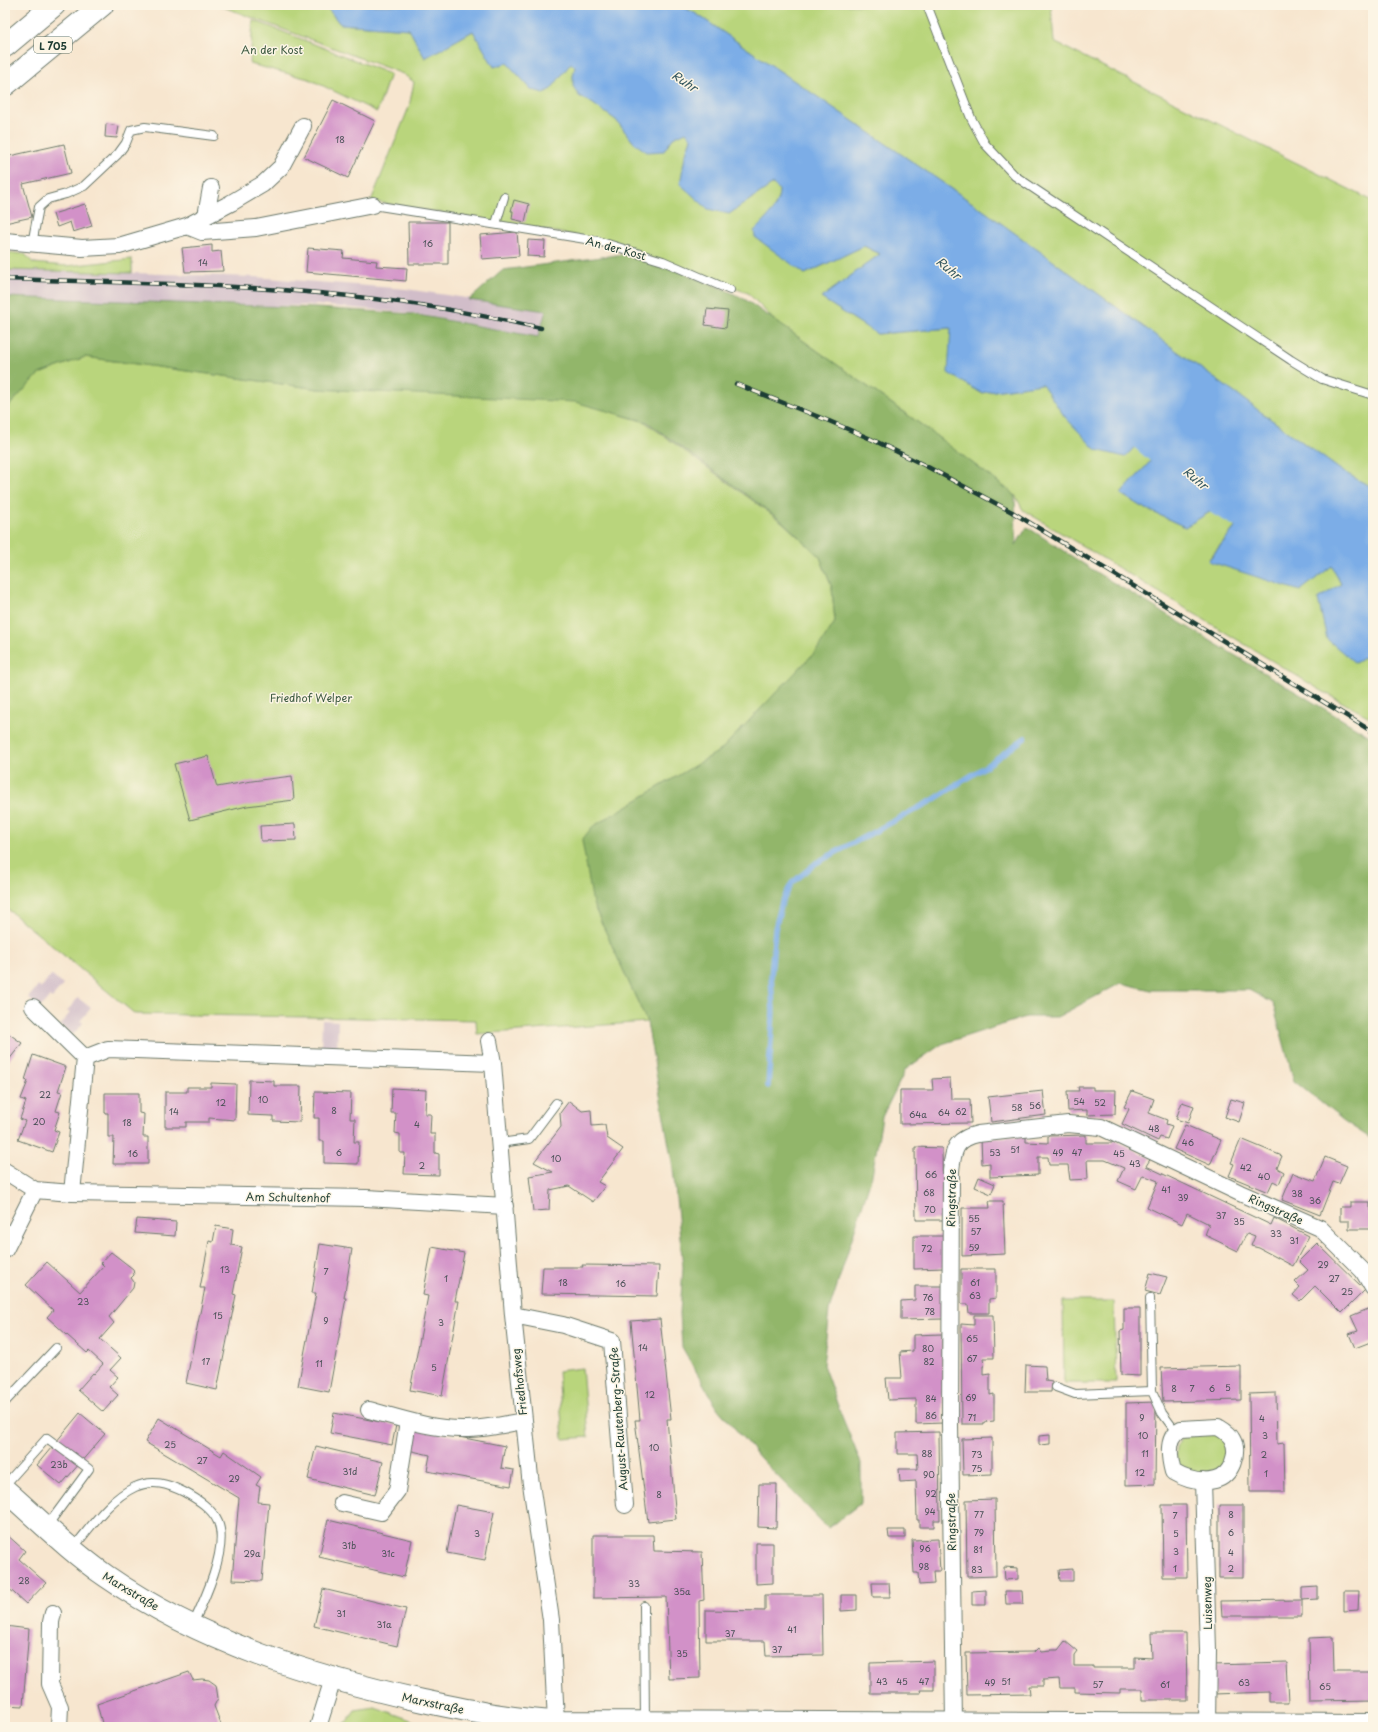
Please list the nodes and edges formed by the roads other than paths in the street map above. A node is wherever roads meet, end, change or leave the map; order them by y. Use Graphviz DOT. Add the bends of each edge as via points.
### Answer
graph roads {
  1 [pos="54,5"];
  2 [pos="102,5"];
  3 [pos="927,5"];
  4 [pos="5,46"];
  5 [pos="5,86"];
  6 [pos="303,126"];
  7 [pos="214,136"];
  8 [pos="211,188"];
  9 [pos="504,197"];
  10 [pos="373,205"];
  11 [pos="206,216"];
  12 [pos="496,224"];
  13 [pos="187,226"];
  14 [pos="5,241"];
  15 [pos="32,244"];
  16 [pos="730,290"];
  17 [pos="1373,394"];
  18 [pos="33,1007"];
  19 [pos="489,1041"];
  20 [pos="85,1058"];
  21 [pos="493,1063"];
  22 [pos="556,1103"];
  23 [pos="500,1143"];
  24 [pos="5,1170"];
  25 [pos="36,1190"];
  26 [pos="72,1192"];
  27 [pos="505,1206"];
  28 [pos="5,1250"];
  29 [pos="1373,1288"];
  30 [pos="1150,1298"];
  31 [pos="513,1315"];
  32 [pos="56,1348"];
  33 [pos="1056,1387"];
  34 [pos="1152,1391"];
  35 [pos="5,1402"];
  36 [pos="369,1410"];
  37 [pos="408,1420"];
  38 [pos="523,1421"];
  39 [pos="1176,1432"];
  40 [pos="1203,1481"];
  41 [pos="5,1485"];
  42 [pos="5,1490"];
  43 [pos="342,1503"];
  44 [pos="625,1505"];
  45 [pos="46,1527"];
  46 [pos="73,1549"];
  47 [pos="644,1606"];
  48 [pos="53,1613"];
  49 [pos="192,1626"];
  50 [pos="333,1679"];
  51 [pos="556,1722"];
  52 [pos="645,1722"];
  53 [pos="954,1723"];
  54 [pos="527,1724"];
  55 [pos="683,1725"];
  56 [pos="1208,1725"];
  57 [pos="1373,1725"];
  58 [pos="1311,1726"];
  59 [pos="60,1727"];
  60 [pos="318,1727"];
  1 -- 4 [label="street, L 705"];
  2 -- 5 [label="street, L 705"];
  3 -- 17 [label="lane" via="971,118 985,144 1015,176 1322,379"];
  6 -- 11 [label="street" via="281,167 263,184"];
  7 -- 15 [label="lane" via="145,127 131,130 118,154 84,186 48,199 39,207"];
  8 -- 11 [label="street"];
  9 -- 12 [label="lane"];
  10 -- 12 [label="lane, An der Kost"];
  10 -- 13 [label="street, An der Kost" via="256,228 202,232"];
  11 -- 13 [label="street"];
  12 -- 16 [label="lane, An der Kost" via="598,241 663,261"];
  13 -- 15 [label="street" via="119,246 82,248"];
  14 -- 15 [label="street"];
  18 -- 20 [label="street"];
  19 -- 21 [label="street, Friedhofsweg"];
  20 -- 21 [label="street" via="108,1049"];
  20 -- 26 [label="street"];
  21 -- 23 [label="street, Friedhofsweg"];
  22 -- 23 [label="lane" via="529,1139"];
  23 -- 27 [label="street, Friedhofsweg"];
  24 -- 25 [label="street, Am Schultenhof"];
  25 -- 26 [label="street, Am Schultenhof"];
  25 -- 28 [label="street"];
  26 -- 27 [label="street, Am Schultenhof" via="366,1198"];
  27 -- 31 [label="street, Friedhofsweg"];
  29 -- 53 [label="street, Ringstraße" via="1363,1271 1320,1228 1101,1127 1068,1124 978,1134 958,1143 951,1171 950,1424"];
  30 -- 34 [label="lane"];
  31 -- 38 [label="street, Friedhofsweg"];
  31 -- 44 [label="street, August-Rautenberg-Straße" via="563,1325 612,1341"];
  32 -- 35 [label="lane"];
  33 -- 34 [label="lane" via="1075,1394"];
  34 -- 39 [label="lane" via="1162,1413"];
  36 -- 37 [label="street"];
  37 -- 38 [label="street" via="462,1429 495,1427"];
  37 -- 43 [label="street" via="397,1491 381,1512"];
  38 -- 51 [label="street, Friedhofsweg" via="551,1620"];
  39 -- 40 [label="street" via="1170,1444 1173,1472 1183,1478"];
  39 -- 40 [label="street" via="1181,1429 1218,1427 1233,1440 1235,1458 1232,1467 1215,1480"];
  40 -- 56 [label="street, Luisenweg"];
  41 -- 45 [label="lane" via="47,1438 88,1469"];
  42 -- 45 [label="street, Marxstraße"];
  45 -- 46 [label="street, Marxstraße"];
  46 -- 49 [label="street, Marxstraße" via="105,1576"];
  46 -- 49 [label="lane" via="100,1515 135,1487 155,1482 171,1485 192,1496 211,1510 218,1522 220,1535 217,1565 208,1595"];
  47 -- 52 [label="lane"];
  48 -- 59 [label="street" via="50,1684 60,1707"];
  49 -- 50 [label="street, Marxstraße" via="259,1655"];
  50 -- 54 [label="street, Marxstraße"];
  50 -- 60 [label="street"];
  51 -- 52 [label="street, Marxstraße"];
  51 -- 54 [label="street, Marxstraße"];
  52 -- 55 [label="street, Marxstraße"];
  53 -- 55 [label="street, Marxstraße"];
  53 -- 56 [label="street, Marxstraße"];
  56 -- 58 [label="street, Marxstraße"];
  57 -- 58 [label="street, Marxstraße"];
}
